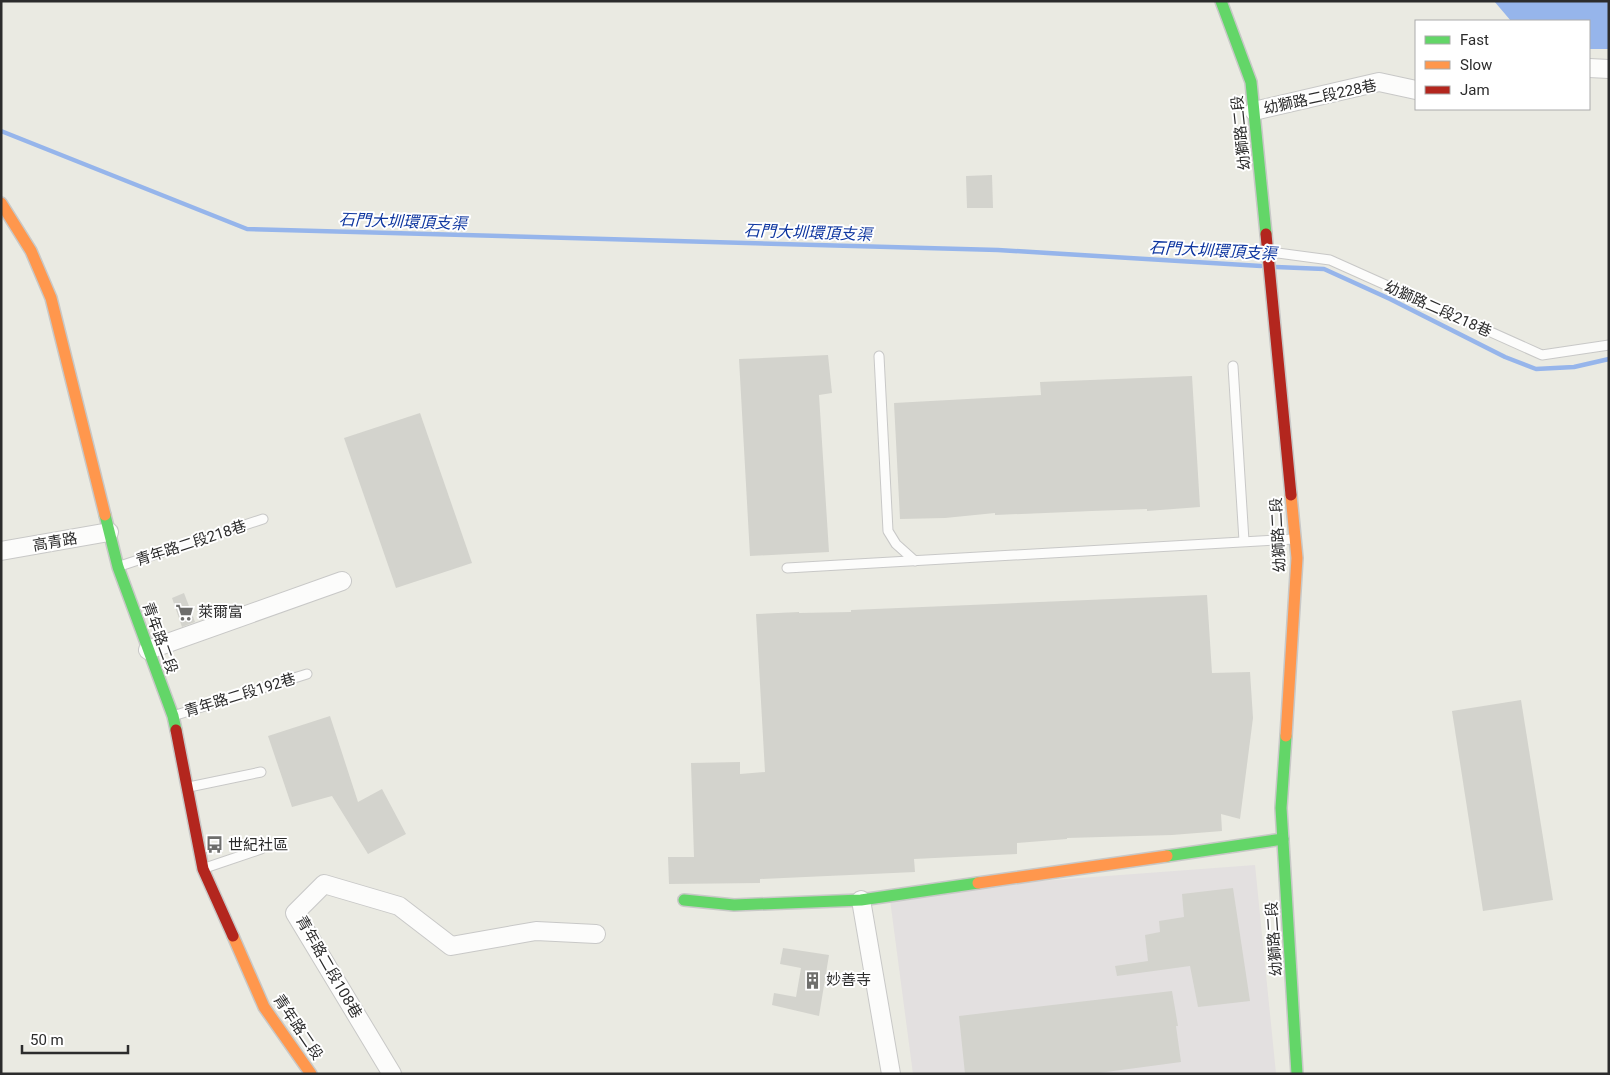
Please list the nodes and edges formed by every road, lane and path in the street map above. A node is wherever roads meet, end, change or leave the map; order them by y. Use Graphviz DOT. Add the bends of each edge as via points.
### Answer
graph roads {
  1 [pos="1221,1"];
  2 [pos="1590,68"];
  3 [pos="1609,69"];
  4 [pos="1415,90"];
  5 [pos="1254,111"];
  6 [pos="1,203"];
  7 [pos="1267,252"];
  8 [pos="1609,344"];
  9 [pos="879,356"];
  10 [pos="1233,366"];
  11 [pos="263,519"];
  12 [pos="109,532"];
  13 [pos="1295,539"];
  14 [pos="1244,541"];
  15 [pos="1,551"];
  16 [pos="915,561"];
  17 [pos="118,567"];
  18 [pos="787,568"];
  19 [pos="342,581"];
  20 [pos="148,650"];
  21 [pos="307,674"];
  22 [pos="173,716"];
  23 [pos="261,772"];
  24 [pos="187,788"];
  25 [pos="1283,840"];
  26 [pos="261,849"];
  27 [pos="203,869"];
  28 [pos="684,900"];
  29 [pos="861,900"];
  30 [pos="596,934"];
  31 [pos="311,1074"];
  32 [pos="392,1074"];
  33 [pos="891,1074"];
  34 [pos="1297,1074"];
  1 -- 5 [label="street, 幼獅路二段" via="1251,82"];
  2 -- 3 [label="street"];
  4 -- 5 [label="street, 幼獅路二段228巷" via="1379,82"];
  5 -- 7 [label="street, 幼獅路二段"];
  6 -- 12 [label="street, 青年路二段" via="31,251 51,298"];
  7 -- 8 [label="lane, 幼獅路二段218巷" via="1330,260 1542,355"];
  7 -- 13 [label="street, 幼獅路二段"];
  9 -- 16 [label="lane" via="888,531 896,544"];
  10 -- 14 [label="lane"];
  11 -- 17 [label="lane, 青年路二段218巷"];
  12 -- 15 [label="street, 高青路"];
  12 -- 17 [label="street, 青年路二段"];
  13 -- 14 [label="lane"];
  13 -- 25 [label="street, 幼獅路二段" via="1297,558 1281,808"];
  14 -- 16 [label="lane"];
  16 -- 18 [label="lane"];
  17 -- 20 [label="street, 青年路二段"];
  19 -- 20 [label="street"];
  20 -- 22 [label="street, 青年路二段"];
  21 -- 22 [label="lane, 青年路二段192巷"];
  22 -- 24 [label="street, 青年路二段"];
  23 -- 24 [label="lane"];
  24 -- 27 [label="street, 青年路二段"];
  25 -- 29 [label="street"];
  25 -- 34 [label="street, 幼獅路二段"];
  26 -- 27 [label="lane"];
  27 -- 31 [label="street, 青年路二段" via="264,1007"];
  28 -- 29 [label="street" via="734,905"];
  29 -- 33 [label="street"];
  30 -- 32 [label="street, 青年路二段108巷" via="536,931 451,946 400,906 324,884 295,913"];
}
